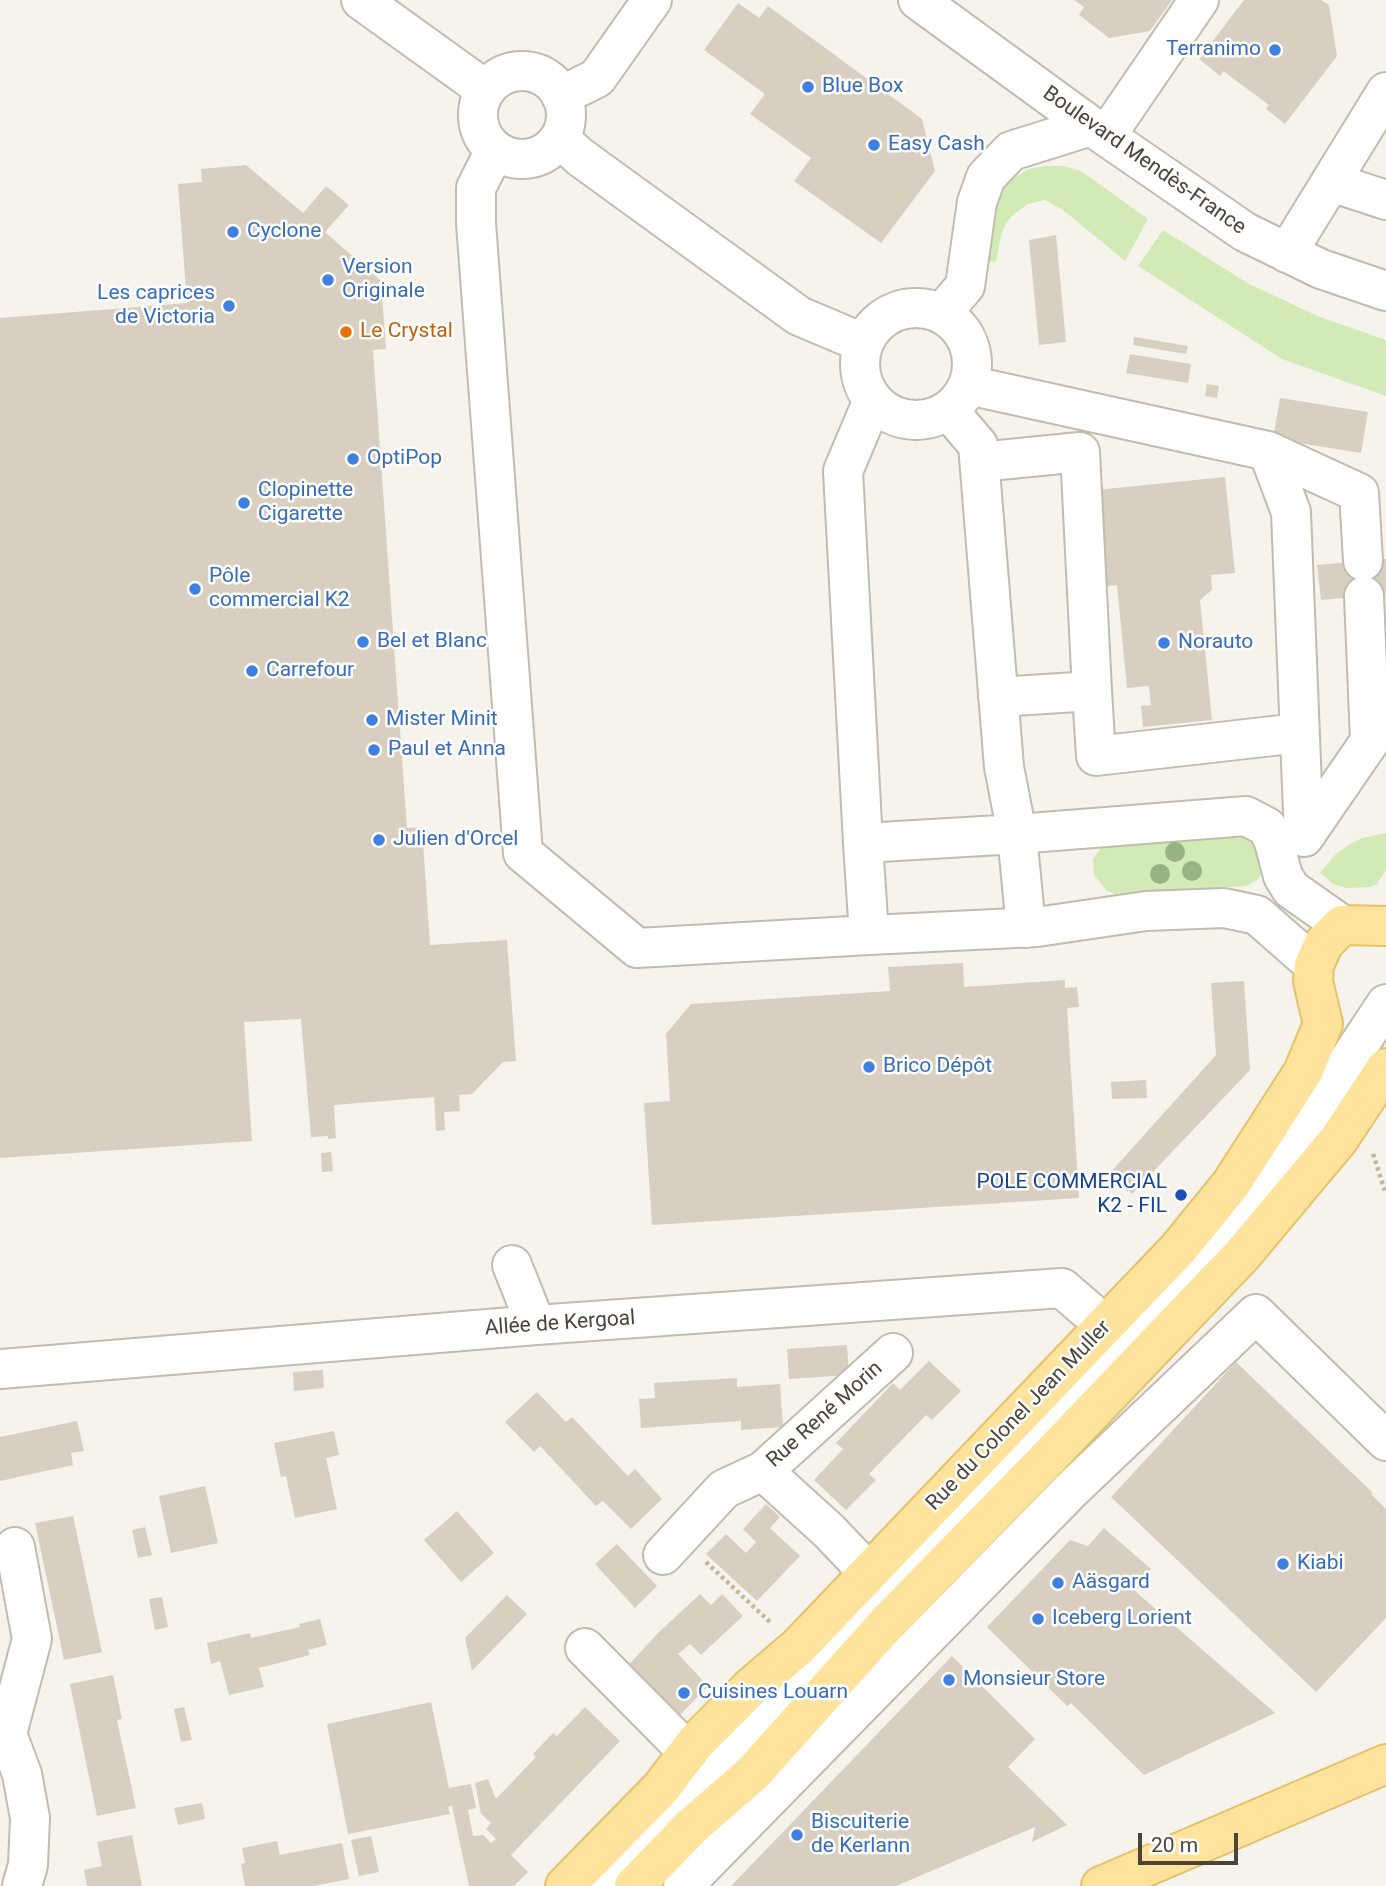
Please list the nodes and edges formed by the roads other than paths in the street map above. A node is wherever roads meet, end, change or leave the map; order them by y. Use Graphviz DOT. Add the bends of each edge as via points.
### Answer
graph roads {
  1 [pos="361,0"];
  2 [pos="652,0"];
  3 [pos="1199,0"];
  4 [pos="937,5"];
  5 [pos="486,90"];
  6 [pos="1386,92"];
  7 [pos="561,96"];
  8 [pos="1098,131"];
  9 [pos="559,139"];
  10 [pos="495,150"];
  11 [pos="1331,182"];
  12 [pos="1386,200"];
  13 [pos="1287,253"];
  14 [pos="1386,291"];
  15 [pos="942,313"];
  16 [pos="863,343"];
  17 [pos="958,397"];
  18 [pos="873,400"];
  19 [pos="1268,451"];
  20 [pos="980,462"];
  21 [pos="1092,691"];
  22 [pos="998,697"];
  23 [pos="1299,733"];
  24 [pos="1017,834"];
  25 [pos="863,843"];
  26 [pos="1342,925"];
  27 [pos="1386,926"];
  28 [pos="1026,928"];
  29 [pos="869,935"];
  30 [pos="1314,965"];
  31 [pos="1386,1004"];
  32 [pos="1386,1068"];
  33 [pos="512,1265"];
  34 [pos="536,1325"];
  35 [pos="1106,1326"];
  36 [pos="893,1353"];
  37 [pos="0,1369"];
  38 [pos="1386,1441"];
  39 [pos="1046,1460"];
  40 [pos="764,1471"];
  41 [pos="1071,1490"];
  42 [pos="671,1546"];
  43 [pos="15,1547"];
  44 [pos="868,1572"];
  45 [pos="585,1648"];
  46 [pos="3,1732"];
  47 [pos="688,1752"];
  48 [pos="1386,1764"];
  49 [pos="22,1886"];
  50 [pos="565,1886"];
  51 [pos="603,1886"];
  52 [pos="634,1886"];
  53 [pos="683,1886"];
  54 [pos="1101,1886"];
  1 -- 5 [label="street"];
  2 -- 7 [label="street" via="597,78"];
  3 -- 8 [label="street"];
  4 -- 8 [label="street, Boulevard Mendès-France"];
  5 -- 7 [label="street" via="504,76 526,71 547,79"];
  5 -- 10 [label="street" via="478,115 480,128"];
  6 -- 11 [label="street"];
  7 -- 9 [label="street" via="566,118"];
  8 -- 13 [label="street, Boulevard Mendès-France" via="1245,232"];
  8 -- 15 [label="street" via="1011,151 986,177 976,202 965,285"];
  9 -- 10 [label="street" via="537,158 522,160"];
  9 -- 16 [label="street" via="799,316"];
  10 -- 29 [label="street" via="476,188 477,223 523,853 637,948"];
  11 -- 12 [label="street"];
  11 -- 13 [label="street"];
  13 -- 14 [label="street, Boulevard Mendès-France"];
  15 -- 16 [label="street" via="924,307 888,314"];
  15 -- 17 [label="street" via="965,336 971,352 972,368"];
  16 -- 18 [label="street" via="860,373"];
  17 -- 18 [label="street" via="933,417 917,420 900,418"];
  17 -- 19 [label="street"];
  17 -- 20 [label="street" via="978,445"];
  18 -- 25 [label="street" via="843,471"];
  19 -- 23 [label="street" via="1291,512"];
  19 -- 23 [label="street" via="1359,493 1370,741 1304,837"];
  20 -- 21 [label="street" via="1080,452"];
  20 -- 22 [label="street"];
  21 -- 22 [label="street"];
  21 -- 23 [label="street" via="1096,756"];
  22 -- 24 [label="street" via="1004,767"];
  24 -- 25 [label="street"];
  24 -- 26 [label="street" via="1246,816 1267,827 1291,889"];
  24 -- 28 [label="street"];
  25 -- 29 [label="street"];
  26 -- 27 [label="main road"];
  26 -- 30 [label="main road" via="1324,943"];
  28 -- 29 [label="street"];
  28 -- 30 [label="street" via="1146,911 1224,908 1257,915"];
  30 -- 35 [label="main road, Rue du Colonel Jean Muller" via="1323,1024 1303,1072 1231,1184"];
  31 -- 51 [label="street" via="1304,1128 1232,1223 1147,1321"];
  32 -- 39 [label="main road" via="1339,1139 1242,1255"];
  33 -- 34 [label="street"];
  34 -- 35 [label="street, Allée de Kergoal" via="1062,1288"];
  34 -- 37 [label="street, Allée de Kergoal"];
  35 -- 44 [label="main road, Rue du Colonel Jean Muller"];
  36 -- 40 [label="street, Rue René Morin"];
  38 -- 41 [label="street" via="1256,1314"];
  39 -- 41 [label="street"];
  39 -- 52 [label="main road" via="889,1621 753,1773 692,1826"];
  40 -- 42 [label="street, Rue René Morin" via="724,1489"];
  40 -- 44 [label="street"];
  41 -- 53 [label="street"];
  43 -- 46 [label="street" via="32,1639"];
  44 -- 47 [label="main road, Rue du Colonel Jean Muller" via="798,1647"];
  45 -- 47 [label="street"];
  46 -- 49 [label="street" via="22,1774 30,1818 28,1865"];
  47 -- 50 [label="main road, Rue du Colonel Jean Muller" via="661,1788"];
  48 -- 54 [label="main road"];
}
